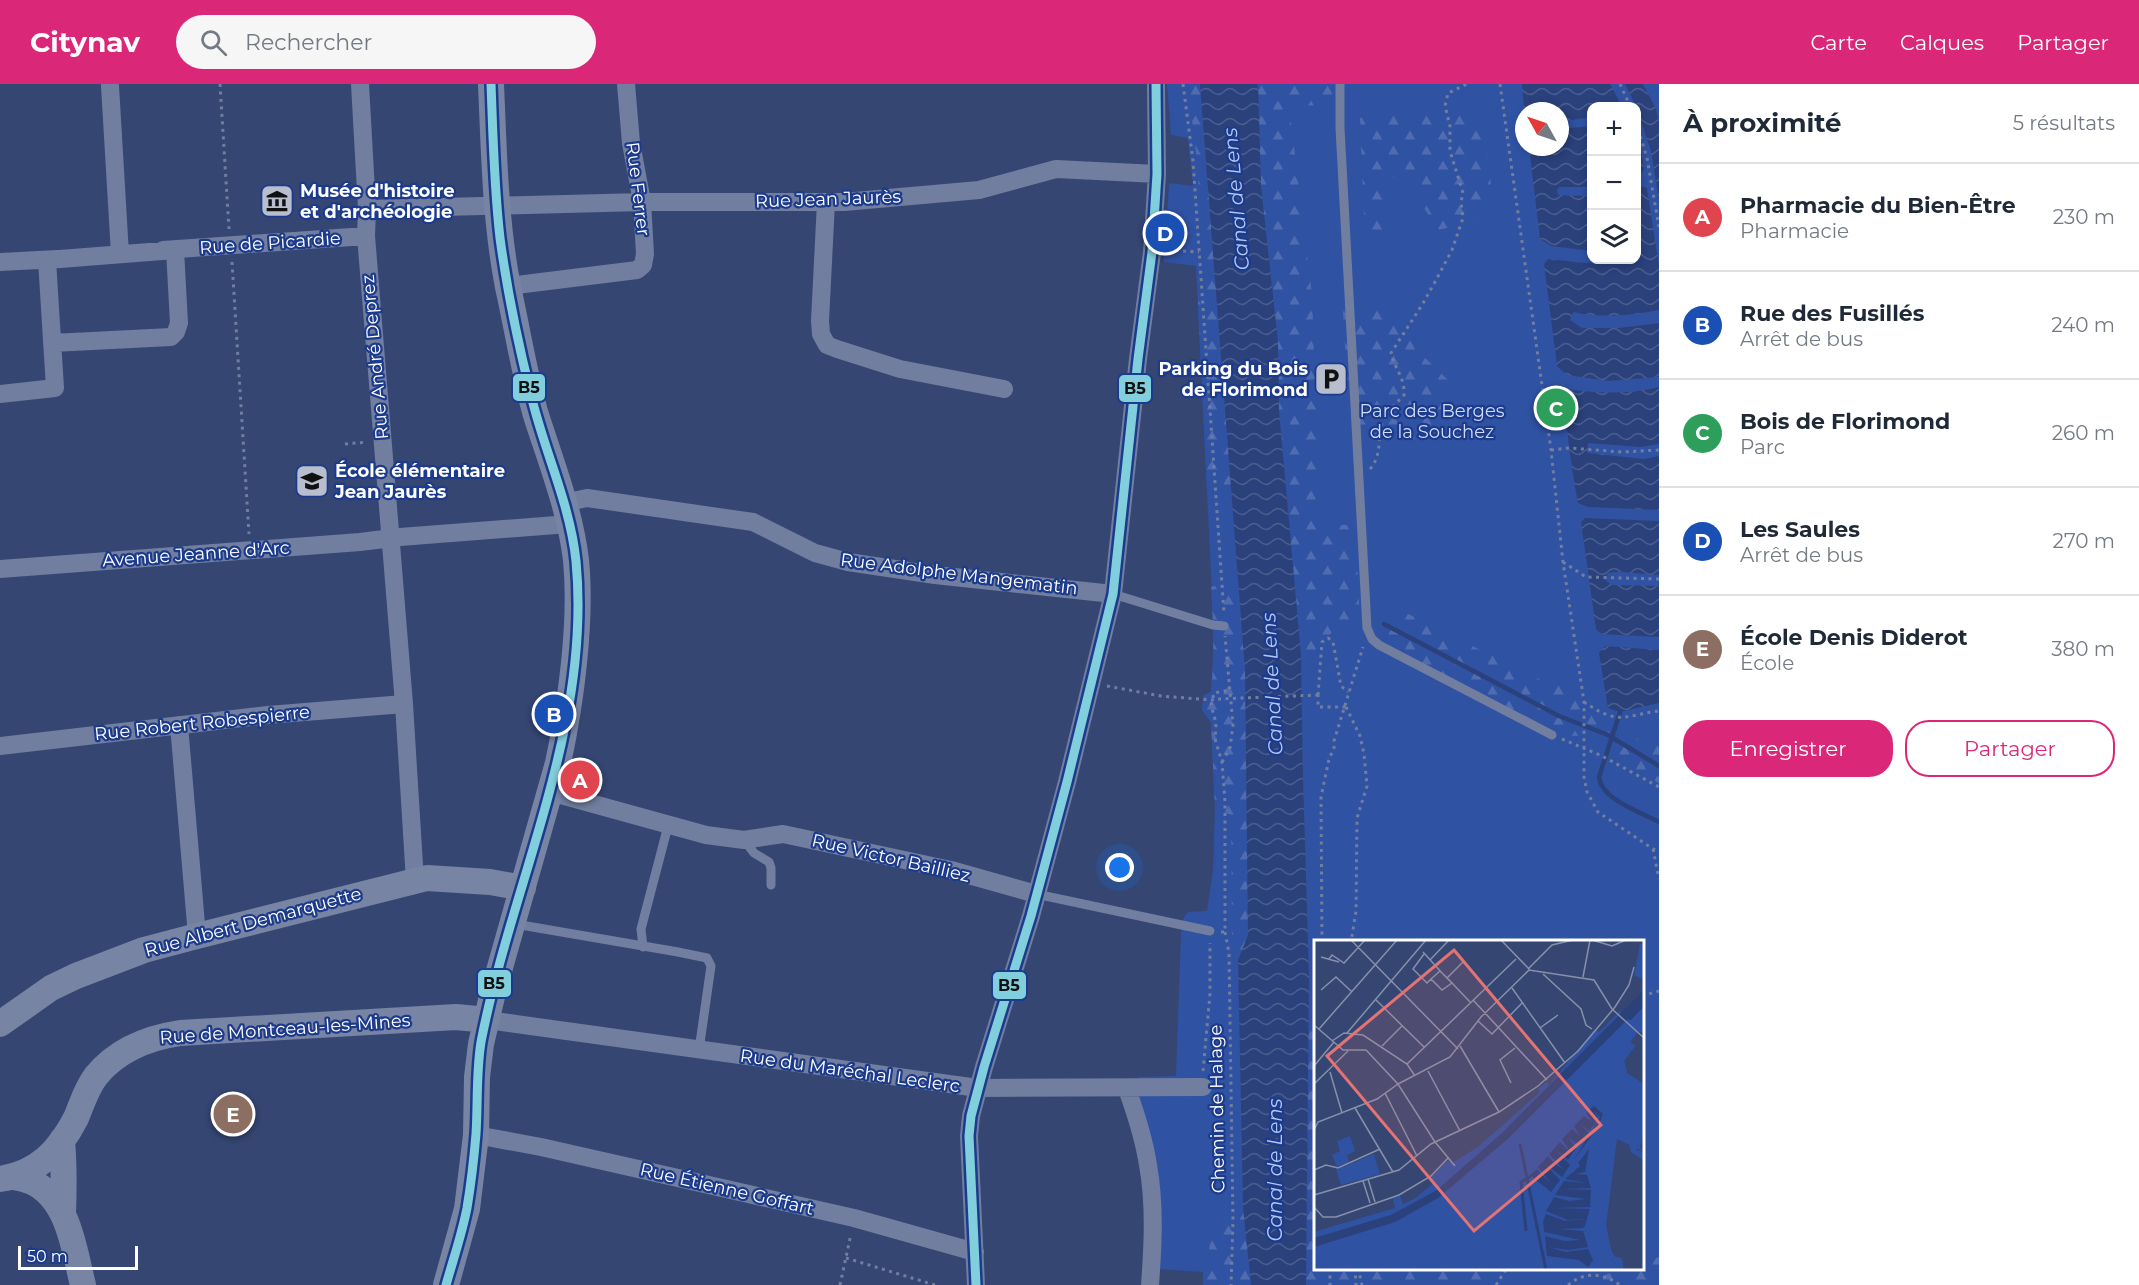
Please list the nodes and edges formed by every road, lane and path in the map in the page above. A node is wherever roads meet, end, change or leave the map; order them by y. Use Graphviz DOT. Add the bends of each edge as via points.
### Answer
graph roads {
  1 [pos="220,84"];
  2 [pos="360,84"];
  3 [pos="491,84"];
  4 [pos="626,84"];
  5 [pos="1155,84"];
  6 [pos="1183,84"];
  7 [pos="1340,84"];
  8 [pos="1467,84"];
  9 [pos="1500,84"];
  10 [pos="1620,84"];
  11 [pos="110,87"];
  12 [pos="1628,102"];
  13 [pos="1641,138"];
  14 [pos="1156,174"];
  15 [pos="642,202"];
  16 [pos="826,202"];
  17 [pos="497,205"];
  18 [pos="367,209"];
  19 [pos="1659,227"];
  20 [pos="366,236"];
  21 [pos="230,245"];
  22 [pos="175,250"];
  23 [pos="1152,252"];
  24 [pos="1199,252"];
  25 [pos="120,254"];
  26 [pos="48,260"];
  27 [pos="0,262"];
  28 [pos="508,285"];
  29 [pos="52,343"];
  30 [pos="1004,389"];
  31 [pos="0,394"];
  32 [pos="382,441"];
  33 [pos="345,444"];
  34 [pos="1551,450"];
  35 [pos="1659,450"];
  36 [pos="1358,492"];
  37 [pos="566,513"];
  38 [pos="391,538"];
  39 [pos="250,549"];
  40 [pos="1563,562"];
  41 [pos="0,569"];
  42 [pos="1659,579"];
  43 [pos="1113,594"];
  44 [pos="1224,626"];
  45 [pos="1367,628"];
  46 [pos="1090,684"];
  47 [pos="1318,688"];
  48 [pos="1231,690"];
  49 [pos="1348,693"];
  50 [pos="1318,695"];
  51 [pos="1212,700"];
  52 [pos="1584,702"];
  53 [pos="404,704"];
  54 [pos="1346,707"];
  55 [pos="1659,711"];
  56 [pos="179,725"];
  57 [pos="1552,735"];
  58 [pos="0,746"];
  59 [pos="1584,748"];
  60 [pos="1222,762"];
  61 [pos="1659,787"];
  62 [pos="550,792"];
  63 [pos="668,826"];
  64 [pos="744,840"];
  65 [pos="1653,849"];
  66 [pos="1659,851"];
  67 [pos="1659,879"];
  68 [pos="414,880"];
  69 [pos="771,885"];
  70 [pos="523,888"];
  71 [pos="1036,894"];
  72 [pos="513,923"];
  73 [pos="1210,932"];
  74 [pos="1225,932"];
  75 [pos="197,936"];
  76 [pos="1322,940"];
  77 [pos="1351,940"];
  78 [pos="643,947"];
  79 [pos="1659,991"];
  80 [pos="1644,995"];
  81 [pos="487,1020"];
  82 [pos="0,1024"];
  83 [pos="699,1050"];
  84 [pos="1203,1087"];
  85 [pos="978,1088"];
  86 [pos="1127,1089"];
  87 [pos="476,1135"];
  88 [pos="62,1140"];
  89 [pos="38,1166"];
  90 [pos="7,1178"];
  91 [pos="62,1185"];
  92 [pos="63,1213"];
  93 [pos="854,1218"];
  94 [pos="975,1252"];
  95 [pos="846,1258"];
  96 [pos="1357,1270"];
  97 [pos="1357,1270"];
  98 [pos="1505,1270"];
  99 [pos="83,1285"];
  100 [pos="446,1285"];
  101 [pos="840,1285"];
  102 [pos="935,1285"];
  103 [pos="976,1285"];
  104 [pos="1150,1285"];
  105 [pos="1231,1285"];
  106 [pos="1356,1285"];
  107 [pos="1362,1285"];
  108 [pos="1496,1285"];
  109 [pos="1568,1285"];
  110 [pos="1620,1285"];
  1 -- 21 [label="path"];
  2 -- 18 [label="street, Rue André Deprez"];
  3 -- 17 [label="main road"];
  4 -- 15 [label="street, Rue Ferrer"];
  5 -- 14 [label="street"];
  6 -- 24 [label="path"];
  7 -- 36 [label="lane"];
  8 -- 36 [label="path" via="1448,93 1445,106 1452,162 1463,193 1463,218 1452,250 1391,353 1404,383 1404,395 1388,411 1381,426 1375,463"];
  9 -- 34 [label="path"];
  10 -- 12 [label="path"];
  11 -- 25 [label="street"];
  13 -- 19 [label="path"];
  14 -- 16 [label="street, Rue Jean Jaurès" via="1056,169 979,190"];
  14 -- 23 [label="street"];
  15 -- 16 [label="street, Rue Jean Jaurès"];
  15 -- 17 [label="street, Rue Jean Jaurès"];
  15 -- 28 [label="street, Rue Ferrer" via="645,254 637,270"];
  16 -- 30 [label="street" via="820,321 827,345 900,369"];
  17 -- 18 [label="street, Rue Jean Jaurès"];
  17 -- 28 [label="main road"];
  18 -- 20 [label="street, Rue André Deprez"];
  20 -- 21 [label="street, Rue de Picardie"];
  20 -- 32 [label="street, Rue André Deprez"];
  21 -- 22 [label="street, Rue de Picardie"];
  21 -- 39 [label="path"];
  22 -- 25 [label="street, Rue de Picardie"];
  22 -- 26 [label="street, Rue de Picardie"];
  22 -- 29 [label="street, Rue de Picardie" via="179,323 171,337"];
  23 -- 24 [label="path" via="1161,248"];
  23 -- 43 [label="street"];
  24 -- 44 [label="path"];
  25 -- 26 [label="street, Rue de Picardie"];
  26 -- 27 [label="street, Rue de Picardie"];
  26 -- 29 [label="street"];
  28 -- 37 [label="main road" via="534,408"];
  29 -- 31 [label="street" via="55,388"];
  32 -- 33 [label="path"];
  32 -- 38 [label="street, Rue André Deprez"];
  34 -- 35 [label="path"];
  34 -- 40 [label="path"];
  36 -- 45 [label="lane"];
  37 -- 38 [label="street, Rue Adolphe Mangematin"];
  37 -- 43 [label="street, Rue Adolphe Mangematin" via="587,498 753,522 815,553 848,562"];
  37 -- 62 [label="main road" via="576,562 578,606 566,728"];
  38 -- 39 [label="street, Avenue Jeanne d'Arc"];
  38 -- 53 [label="street, Rue André Deprez"];
  39 -- 41 [label="street, Avenue Jeanne d'Arc"];
  40 -- 42 [label="path" via="1586,577"];
  40 -- 52 [label="path"];
  43 -- 44 [label="lane"];
  43 -- 46 [label="street"];
  44 -- 48 [label="path"];
  45 -- 49 [label="path"];
  45 -- 57 [label="lane" via="1379,645"];
  46 -- 51 [label="path"];
  46 -- 71 [label="street"];
  47 -- 50 [label="path"];
  48 -- 51 [label="path" via="1214,693"];
  48 -- 60 [label="path" via="1233,725 1230,748"];
  49 -- 50 [label="path" via="1341,686 1333,642 1328,638 1322,642"];
  49 -- 54 [label="path"];
  50 -- 51 [label="path, bridge"];
  50 -- 54 [label="path" via="1318,707"];
  51 -- 60 [label="path, Chemin de Halage" via="1215,739"];
  52 -- 55 [label="path" via="1614,717"];
  52 -- 59 [label="path"];
  53 -- 56 [label="street, Rue Robert Robespierre"];
  53 -- 68 [label="street, Rue André Deprez"];
  54 -- 76 [label="path" via="1321,797"];
  54 -- 77 [label="path" via="1360,736 1366,786 1357,818 1356,911"];
  56 -- 58 [label="street, Rue Robert Robespierre"];
  56 -- 75 [label="street"];
  57 -- 59 [label="path"];
  59 -- 61 [label="path"];
  59 -- 65 [label="path" via="1584,777 1592,805"];
  60 -- 74 [label="path, Chemin de Halage"];
  62 -- 63 [label="street, Rue Victor Bailliez"];
  62 -- 70 [label="main road"];
  63 -- 64 [label="street, Rue Victor Bailliez"];
  63 -- 78 [label="lane" via="641,929"];
  64 -- 69 [label="lane" via="768,862"];
  64 -- 71 [label="street, Rue Victor Bailliez" via="783,834 951,870"];
  65 -- 66 [label="path"];
  65 -- 67 [label="path"];
  68 -- 70 [label="main road, Rue Albert Demarquette" via="443,878"];
  68 -- 75 [label="main road, Rue Albert Demarquette"];
  70 -- 72 [label="main road"];
  71 -- 73 [label="lane"];
  71 -- 85 [label="street"];
  72 -- 78 [label="lane"];
  72 -- 81 [label="main road"];
  73 -- 74 [label="path"];
  73 -- 84 [label="path"];
  74 -- 105 [label="path, Chemin de Halage" via="1229,953"];
  75 -- 82 [label="main road, Rue Albert Demarquette" via="144,950 76,976 51,988"];
  78 -- 83 [label="lane" via="707,958 711,966"];
  79 -- 80 [label="path"];
  81 -- 83 [label="street, Rue du Maréchal Leclerc"];
  81 -- 87 [label="main road" via="477,1077"];
  81 -- 88 [label="main road, Rue de Montceau-les-Mines" via="456,1017 180,1033 146,1040 112,1060 95,1077"];
  83 -- 85 [label="street, Rue du Maréchal Leclerc"];
  84 -- 86 [label="street, Rue du Maréchal Leclerc"];
  85 -- 86 [label="street, Rue du Maréchal Leclerc"];
  85 -- 94 [label="street" via="969,1136"];
  86 -- 104 [label="street" via="1142,1135 1151,1186"];
  87 -- 93 [label="street, Rue Étienne Goffart"];
  87 -- 100 [label="main road" via="467,1209"];
  88 -- 89 [label="main road, Rue de Montceau-les-Mines"];
  88 -- 91 [label="main road, Rue de Montceau-les-Mines"];
  89 -- 90 [label="main road, Rue de Montceau-les-Mines"];
  89 -- 91 [label="main road"];
  90 -- 92 [label="main road, Rue de Montceau-les-Mines" via="33,1182"];
  91 -- 92 [label="main road, Rue de Montceau-les-Mines"];
  92 -- 99 [label="main road, Rue de Montceau-les-Mines"];
  93 -- 94 [label="street, Rue Étienne Goffart"];
  93 -- 95 [label="path"];
  94 -- 103 [label="street"];
  95 -- 101 [label="path"];
  95 -- 102 [label="path"];
  96 -- 106 [label="path"];
  97 -- 107 [label="path"];
  98 -- 108 [label="path"];
  109 -- 110 [label="path" via="1576,1278 1596,1274"];
}
